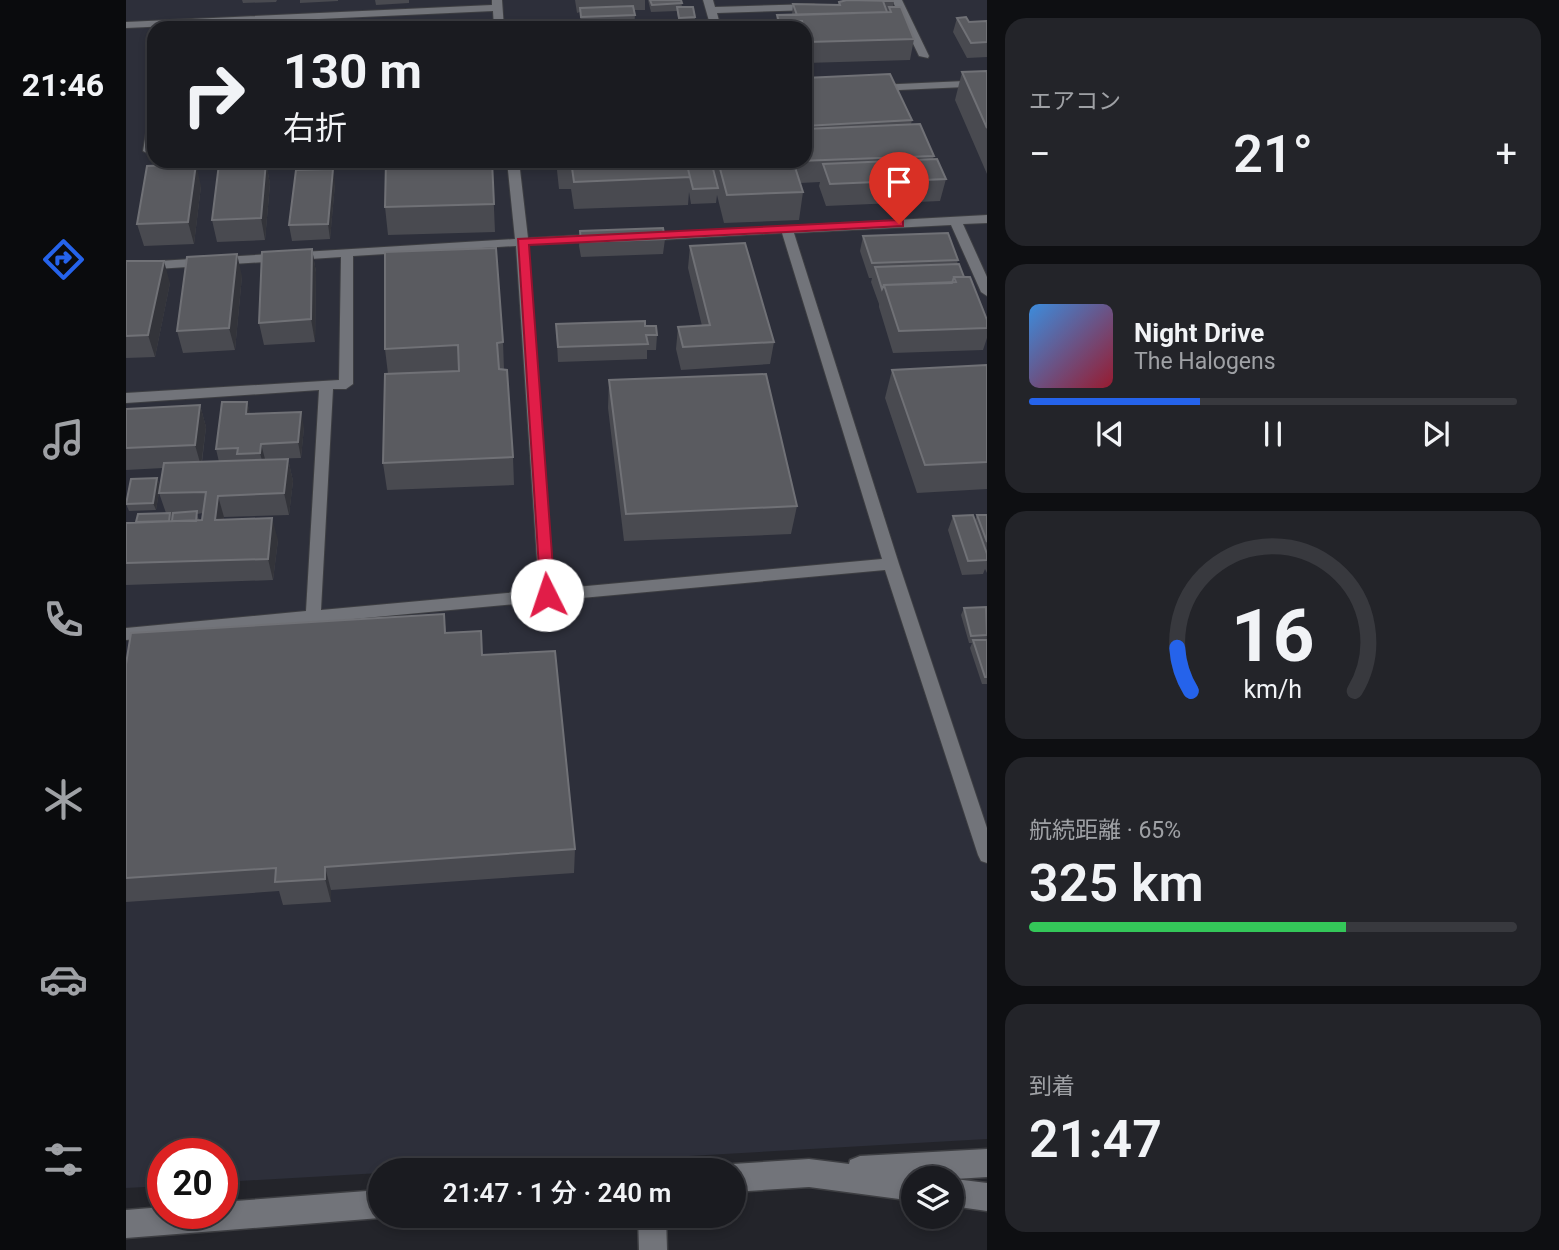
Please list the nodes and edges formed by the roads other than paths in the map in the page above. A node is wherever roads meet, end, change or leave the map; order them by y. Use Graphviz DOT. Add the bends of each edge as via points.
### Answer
graph roads {
  1 [pos="898,2"];
  2 [pos="497,4"];
  3 [pos="710,5"];
  4 [pos="885,5"];
  5 [pos="832,6"];
  6 [pos="245,21"];
  7 [pos="126,25"];
  8 [pos="147,25"];
  9 [pos="924,56"];
  10 [pos="987,83"];
  11 [pos="861,89"];
  12 [pos="514,168"];
  13 [pos="987,219"];
  14 [pos="955,220"];
  15 [pos="787,230"];
  16 [pos="522,242"];
  17 [pos="347,252"];
  18 [pos="126,267"];
  19 [pos="987,292"];
  20 [pos="326,386"];
  21 [pos="126,398"];
  22 [pos="891,564"];
  23 [pos="547,595"];
  24 [pos="313,617"];
  25 [pos="126,634"];
  26 [pos="987,855"];
  27 [pos="987,1163"];
  28 [pos="809,1173"];
  29 [pos="746,1177"];
  30 [pos="901,1185"];
  31 [pos="964,1194"];
  32 [pos="987,1197"];
  33 [pos="368,1205"];
  34 [pos="126,1224"];
  35 [pos="652,1228"];
  36 [pos="653,1250"];
  1 -- 4 [label="lane"];
  1 -- 9 [label="lane"];
  2 -- 6 [label="lane"];
  3 -- 5 [label="lane"];
  7 -- 8 [label="lane"];
  10 -- 11 [label="lane"];
  12 -- 16 [label="lane"];
  13 -- 14 [label="lane"];
  14 -- 15 [label="lane"];
  14 -- 19 [label="lane"];
  15 -- 16 [label="lane"];
  15 -- 22 [label="lane"];
  16 -- 17 [label="lane"];
  16 -- 23 [label="lane"];
  17 -- 18 [label="lane"];
  17 -- 20 [label="lane" via="346,384"];
  20 -- 21 [label="lane"];
  20 -- 24 [label="lane"];
  22 -- 23 [label="lane"];
  22 -- 26 [label="lane"];
  23 -- 24 [label="lane"];
  24 -- 25 [label="lane"];
  27 -- 28 [label="street"];
  28 -- 29 [label="street"];
  28 -- 30 [label="street"];
  31 -- 32 [label="street"];
  33 -- 34 [label="street"];
  35 -- 36 [label="street"];
}
